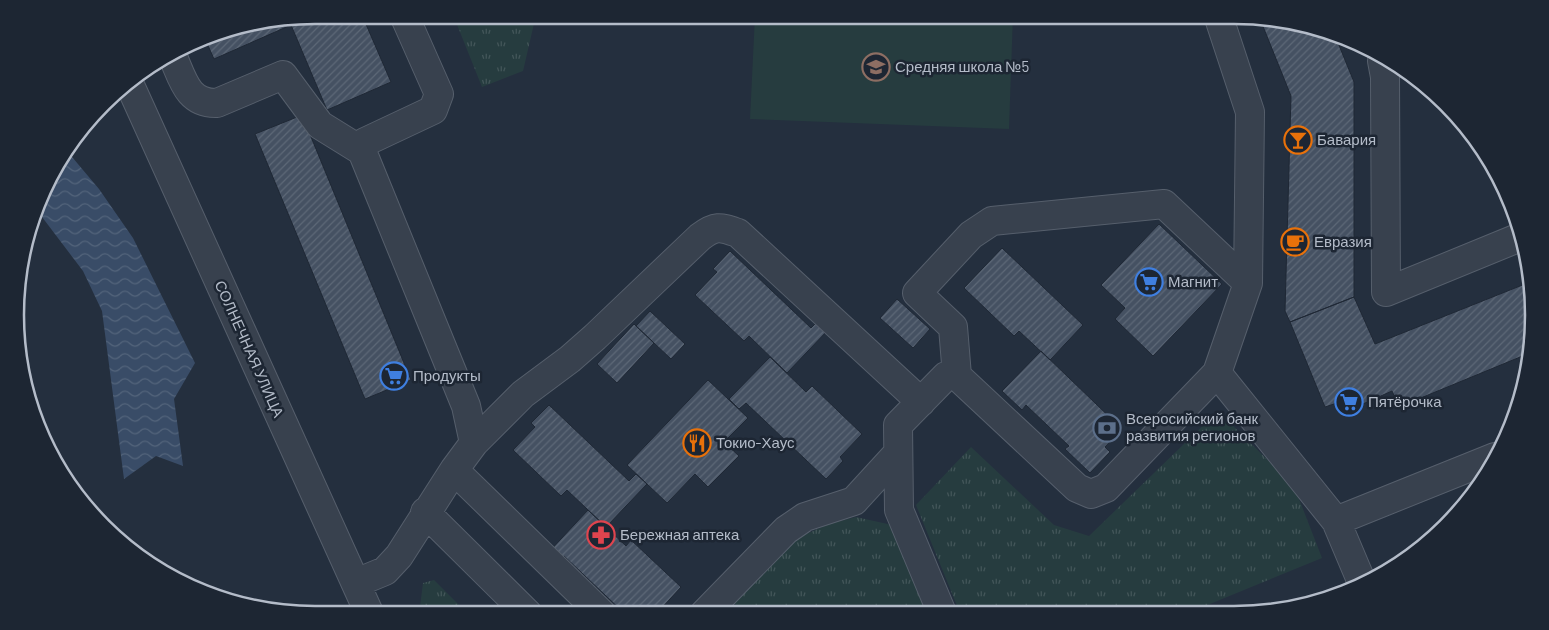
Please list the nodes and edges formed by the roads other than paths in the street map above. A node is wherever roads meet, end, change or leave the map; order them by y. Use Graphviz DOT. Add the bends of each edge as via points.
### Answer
graph roads {
  1 [pos="408,24"];
  2 [pos="1221,24"];
  3 [pos="174,60"];
  4 [pos="1383,65"];
  5 [pos="132,89"];
  6 [pos="362,151"];
  7 [pos="1515,239"];
  8 [pos="1248,283"];
  9 [pos="1217,373"];
  10 [pos="957,376"];
  11 [pos="921,402"];
  12 [pos="474,443"];
  13 [pos="898,453"];
  14 [pos="1486,461"];
  15 [pos="454,470"];
  16 [pos="854,500"];
  17 [pos="899,510"];
  18 [pos="425,512"];
  19 [pos="1336,521"];
  20 [pos="1360,577"];
  21 [pos="356,583"];
  22 [pos="366,606"];
  23 [pos="520,606"];
  24 [pos="594,606"];
  25 [pos="712,606"];
  26 [pos="939,606"];
  1 -- 6 [label="street" via="439,94 433,110 366,142"];
  2 -- 8 [label="street" via="1250,112"];
  3 -- 6 [label="street" via="186,87 195,98 206,103 217,103 283,75 320,125"];
  4 -- 7 [label="street" via="1386,292"];
  5 -- 21 [label="street, СОЛНЕЧНАЯ УЛИЦА"];
  6 -- 12 [label="street" via="466,406"];
  8 -- 9 [label="street"];
  8 -- 10 [label="street" via="1164,204 992,221 971,235 917,293 954,327"];
  9 -- 10 [label="street" via="1106,488 1091,494 1076,488"];
  9 -- 19 [label="street"];
  10 -- 11 [label="street" via="946,376"];
  11 -- 12 [label="street" via="738,233 712,228 595,338 523,394"];
  11 -- 13 [label="street" via="898,425"];
  12 -- 15 [label="street"];
  13 -- 16 [label="street"];
  13 -- 17 [label="street"];
  14 -- 19 [label="street"];
  15 -- 18 [label="street"];
  15 -- 24 [label="street"];
  16 -- 17 [label="street"];
  16 -- 25 [label="street" via="805,517 786,530"];
  17 -- 26 [label="street"];
  18 -- 21 [label="street" via="399,556 385,571"];
  18 -- 23 [label="street"];
  19 -- 20 [label="street"];
  21 -- 22 [label="street, СОЛНЕЧНАЯ УЛИЦА"];
}
